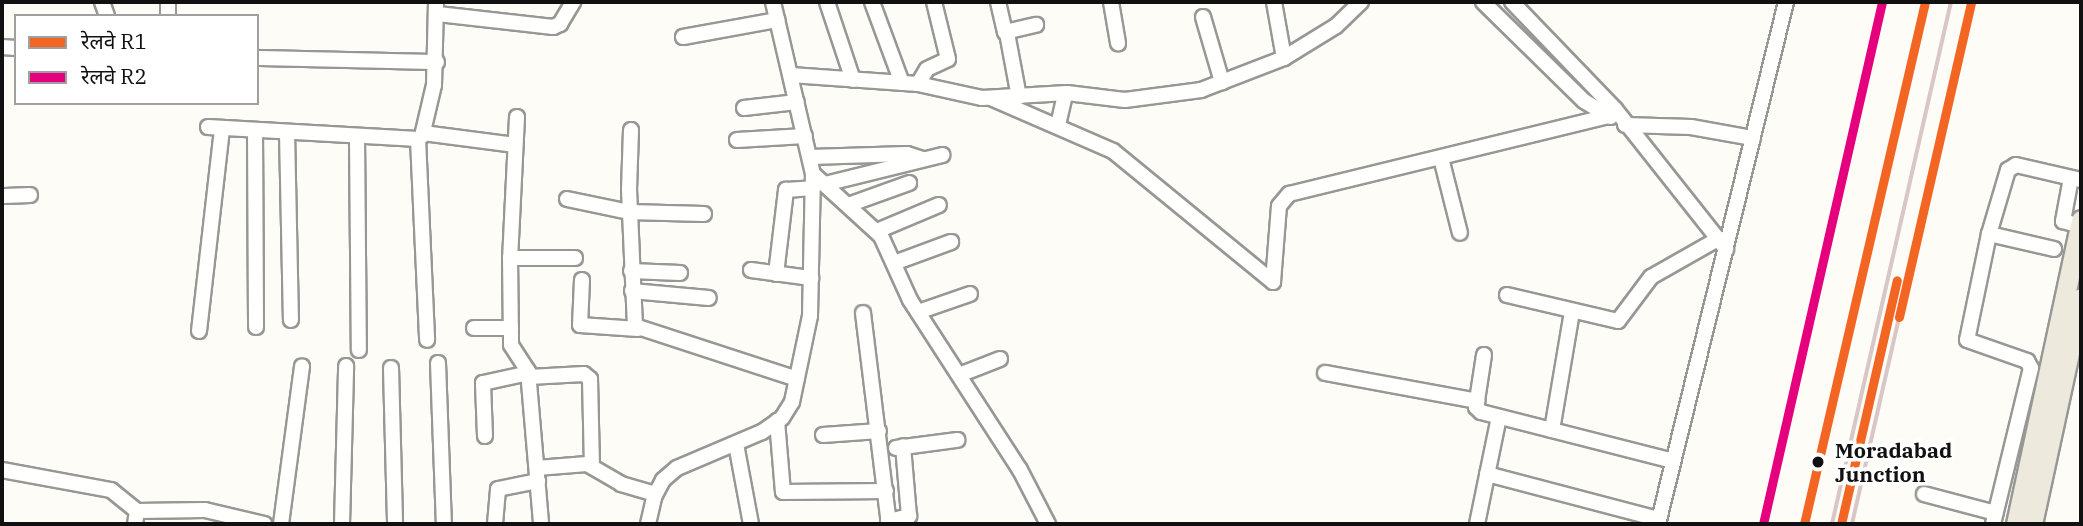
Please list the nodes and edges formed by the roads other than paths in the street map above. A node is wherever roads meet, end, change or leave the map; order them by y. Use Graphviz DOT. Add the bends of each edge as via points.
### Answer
graph roads {
  1 [pos="573,2"];
  2 [pos="773,2"];
  3 [pos="827,2"];
  4 [pos="872,2"];
  5 [pos="934,2"];
  6 [pos="998,2"];
  7 [pos="1111,2"];
  8 [pos="1274,2"];
  9 [pos="1361,2"];
  10 [pos="1483,2"];
  11 [pos="1513,2"];
  12 [pos="1786,2"];
  13 [pos="437,8"];
  14 [pos="1203,17"];
  15 [pos="777,20"];
  16 [pos="1036,25"];
  17 [pos="1007,33"];
  18 [pos="683,37"];
  19 [pos="1118,43"];
  20 [pos="259,58"];
  21 [pos="1284,58"];
  22 [pos="437,62"];
  23 [pos="791,75"];
  24 [pos="853,80"];
  25 [pos="1222,82"];
  26 [pos="902,83"];
  27 [pos="918,84"];
  28 [pos="1065,94"];
  29 [pos="1019,97"];
  30 [pos="991,98"];
  31 [pos="797,102"];
  32 [pos="744,108"];
  33 [pos="517,117"];
  34 [pos="1617,120"];
  35 [pos="1058,125"];
  36 [pos="255,130"];
  37 [pos="631,130"];
  38 [pos="287,132"];
  39 [pos="420,136"];
  40 [pos="805,136"];
  41 [pos="357,137"];
  42 [pos="1753,138"];
  43 [pos="737,140"];
  44 [pos="515,145"];
  45 [pos="942,155"];
  46 [pos="810,157"];
  47 [pos="1441,158"];
  48 [pos="923,160"];
  49 [pos="2076,179"];
  50 [pos="817,182"];
  51 [pos="909,183"];
  52 [pos="30,195"];
  53 [pos="2,196"];
  54 [pos="567,199"];
  55 [pos="848,205"];
  56 [pos="939,205"];
  57 [pos="629,212"];
  58 [pos="704,214"];
  59 [pos="2080,223"];
  60 [pos="877,232"];
  61 [pos="1460,233"];
  62 [pos="1989,234"];
  63 [pos="951,242"];
  64 [pos="1722,244"];
  65 [pos="2054,249"];
  66 [pos="510,258"];
  67 [pos="575,258"];
  68 [pos="894,263"];
  69 [pos="751,270"];
  70 [pos="631,271"];
  71 [pos="680,273"];
  72 [pos="776,274"];
  73 [pos="811,278"];
  74 [pos="582,280"];
  75 [pos="632,291"];
  76 [pos="970,294"];
  77 [pos="1507,295"];
  78 [pos="709,298"];
  79 [pos="2081,298"];
  80 [pos="918,312"];
  81 [pos="1572,312"];
  82 [pos="863,313"];
  83 [pos="291,320"];
  84 [pos="256,327"];
  85 [pos="474,328"];
  86 [pos="511,328"];
  87 [pos="638,328"];
  88 [pos="199,331"];
  89 [pos="426,340"];
  90 [pos="359,350"];
  91 [pos="1483,355"];
  92 [pos="1000,359"];
  93 [pos="438,363"];
  94 [pos="2059,364"];
  95 [pos="302,366"];
  96 [pos="346,366"];
  97 [pos="391,369"];
  98 [pos="1325,373"];
  99 [pos="959,374"];
  100 [pos="529,375"];
  101 [pos="797,379"];
  102 [pos="1477,401"];
  103 [pos="1499,417"];
  104 [pos="777,421"];
  105 [pos="1552,430"];
  106 [pos="879,431"];
  107 [pos="823,435"];
  108 [pos="485,436"];
  109 [pos="957,440"];
  110 [pos="736,443"];
  111 [pos="903,446"];
  112 [pos="881,450"];
  113 [pos="1673,461"];
  114 [pos="592,466"];
  115 [pos="2,470"];
  116 [pos="1488,474"];
  117 [pos="537,475"];
  118 [pos="886,491"];
  119 [pos="655,494"];
  120 [pos="1924,494"];
  121 [pos="136,518"];
  122 [pos="1994,518"];
  123 [pos="1658,522"];
  124 [pos="541,523"];
  125 [pos="888,523"];
  126 [pos="259,524"];
  127 [pos="281,524"];
  128 [pos="342,524"];
  129 [pos="395,524"];
  130 [pos="444,524"];
  131 [pos="495,524"];
  132 [pos="648,524"];
  133 [pos="751,524"];
  134 [pos="1048,524"];
  135 [pos="1477,524"];
  136 [pos="2016,524"];
  137 [pos="2032,524"];
  1 -- 13 [label="street" via="560,24 553,27"];
  2 -- 15 [label="street"];
  3 -- 24 [label="street"];
  4 -- 26 [label="street"];
  5 -- 27 [label="street" via="948,59 927,69"];
  6 -- 17 [label="street"];
  7 -- 19 [label="street"];
  8 -- 21 [label="street"];
  9 -- 21 [label="street" via="1336,26"];
  10 -- 34 [label="street" via="1584,101"];
  11 -- 34 [label="street"];
  12 -- 42 [label="street"];
  13 -- 22 [label="street"];
  14 -- 25 [label="street"];
  15 -- 18 [label="street"];
  15 -- 23 [label="street"];
  16 -- 17 [label="street"];
  17 -- 29 [label="street"];
  20 -- 22 [label="street"];
  21 -- 25 [label="street"];
  22 -- 39 [label="street"];
  23 -- 24 [label="street"];
  23 -- 31 [label="street"];
  24 -- 26 [label="street"];
  25 -- 28 [label="street" via="1201,90 1125,100"];
  26 -- 27 [label="street"];
  27 -- 30 [label="street"];
  28 -- 29 [label="street"];
  28 -- 35 [label="street"];
  29 -- 30 [label="street"];
  30 -- 35 [label="street"];
  31 -- 32 [label="street"];
  31 -- 40 [label="street"];
  33 -- 44 [label="street"];
  34 -- 42 [label="street"];
  34 -- 47 [label="street"];
  34 -- 64 [label="street"];
  35 -- 47 [label="street" via="1094,139 1127,161 1209,226 1268,282 1276,276 1283,199"];
  36 -- 38 [label="street"];
  36 -- 84 [label="street"];
  36 -- 88 [label="street" via="215,127"];
  37 -- 57 [label="street"];
  38 -- 41 [label="street"];
  38 -- 83 [label="street"];
  39 -- 41 [label="street"];
  39 -- 44 [label="street"];
  39 -- 89 [label="street"];
  40 -- 43 [label="street"];
  40 -- 46 [label="street"];
  41 -- 90 [label="street"];
  42 -- 64 [label="street"];
  44 -- 66 [label="street"];
  45 -- 48 [label="street"];
  46 -- 48 [label="street" via="907,154"];
  46 -- 50 [label="street"];
  47 -- 61 [label="street"];
  48 -- 50 [label="street"];
  49 -- 59 [label="street" via="2063,221"];
  49 -- 62 [label="street" via="2011,166"];
  50 -- 55 [label="street"];
  50 -- 72 [label="street" via="786,190"];
  50 -- 73 [label="street"];
  51 -- 55 [label="street"];
  52 -- 53 [label="street"];
  54 -- 57 [label="street"];
  55 -- 60 [label="street"];
  56 -- 60 [label="street"];
  57 -- 58 [label="street"];
  57 -- 70 [label="street"];
  59 -- 94 [label="main road"];
  60 -- 68 [label="street"];
  62 -- 65 [label="street"];
  62 -- 122 [label="street" via="1967,340 2027,361 2031,368"];
  63 -- 68 [label="street"];
  64 -- 81 [label="street" via="1651,277 1618,321"];
  64 -- 113 [label="street"];
  66 -- 67 [label="street"];
  66 -- 86 [label="street"];
  68 -- 80 [label="street"];
  69 -- 72 [label="street"];
  70 -- 71 [label="street"];
  70 -- 75 [label="street"];
  72 -- 73 [label="street"];
  73 -- 101 [label="street" via="810,316"];
  74 -- 87 [label="street" via="580,325"];
  75 -- 78 [label="street"];
  75 -- 87 [label="street" via="633,322"];
  76 -- 80 [label="street"];
  77 -- 81 [label="street"];
  79 -- 94 [label="main road"];
  80 -- 99 [label="street"];
  81 -- 105 [label="street"];
  82 -- 106 [label="street"];
  85 -- 86 [label="street"];
  86 -- 100 [label="street" via="513,349"];
  87 -- 101 [label="street"];
  91 -- 102 [label="street"];
  92 -- 99 [label="street"];
  93 -- 130 [label="street"];
  94 -- 136 [label="main road"];
  94 -- 137 [label="main road"];
  95 -- 127 [label="street"];
  96 -- 128 [label="street"];
  97 -- 129 [label="street"];
  98 -- 102 [label="street"];
  99 -- 134 [label="street"];
  100 -- 108 [label="street" via="483,383"];
  100 -- 114 [label="street" via="584,374 590,379"];
  100 -- 117 [label="street"];
  101 -- 104 [label="street" via="792,402"];
  102 -- 103 [label="street" via="1478,410"];
  103 -- 105 [label="street"];
  103 -- 116 [label="street"];
  104 -- 110 [label="street"];
  104 -- 118 [label="street" via="783,492"];
  105 -- 113 [label="street"];
  106 -- 107 [label="street"];
  106 -- 112 [label="street"];
  109 -- 111 [label="street"];
  110 -- 119 [label="street" via="677,468"];
  110 -- 133 [label="street"];
  111 -- 112 [label="street"];
  111 -- 125 [label="street" via="909,516"];
  112 -- 118 [label="street"];
  113 -- 123 [label="street"];
  114 -- 117 [label="street"];
  114 -- 119 [label="street" via="617,482"];
  115 -- 121 [label="street" via="111,490"];
  116 -- 123 [label="street"];
  116 -- 135 [label="street"];
  117 -- 124 [label="street"];
  117 -- 131 [label="street" via="498,489"];
  118 -- 125 [label="street"];
  119 -- 132 [label="street"];
  120 -- 122 [label="street"];
  121 -- 126 [label="street" via="205,510"];
}
